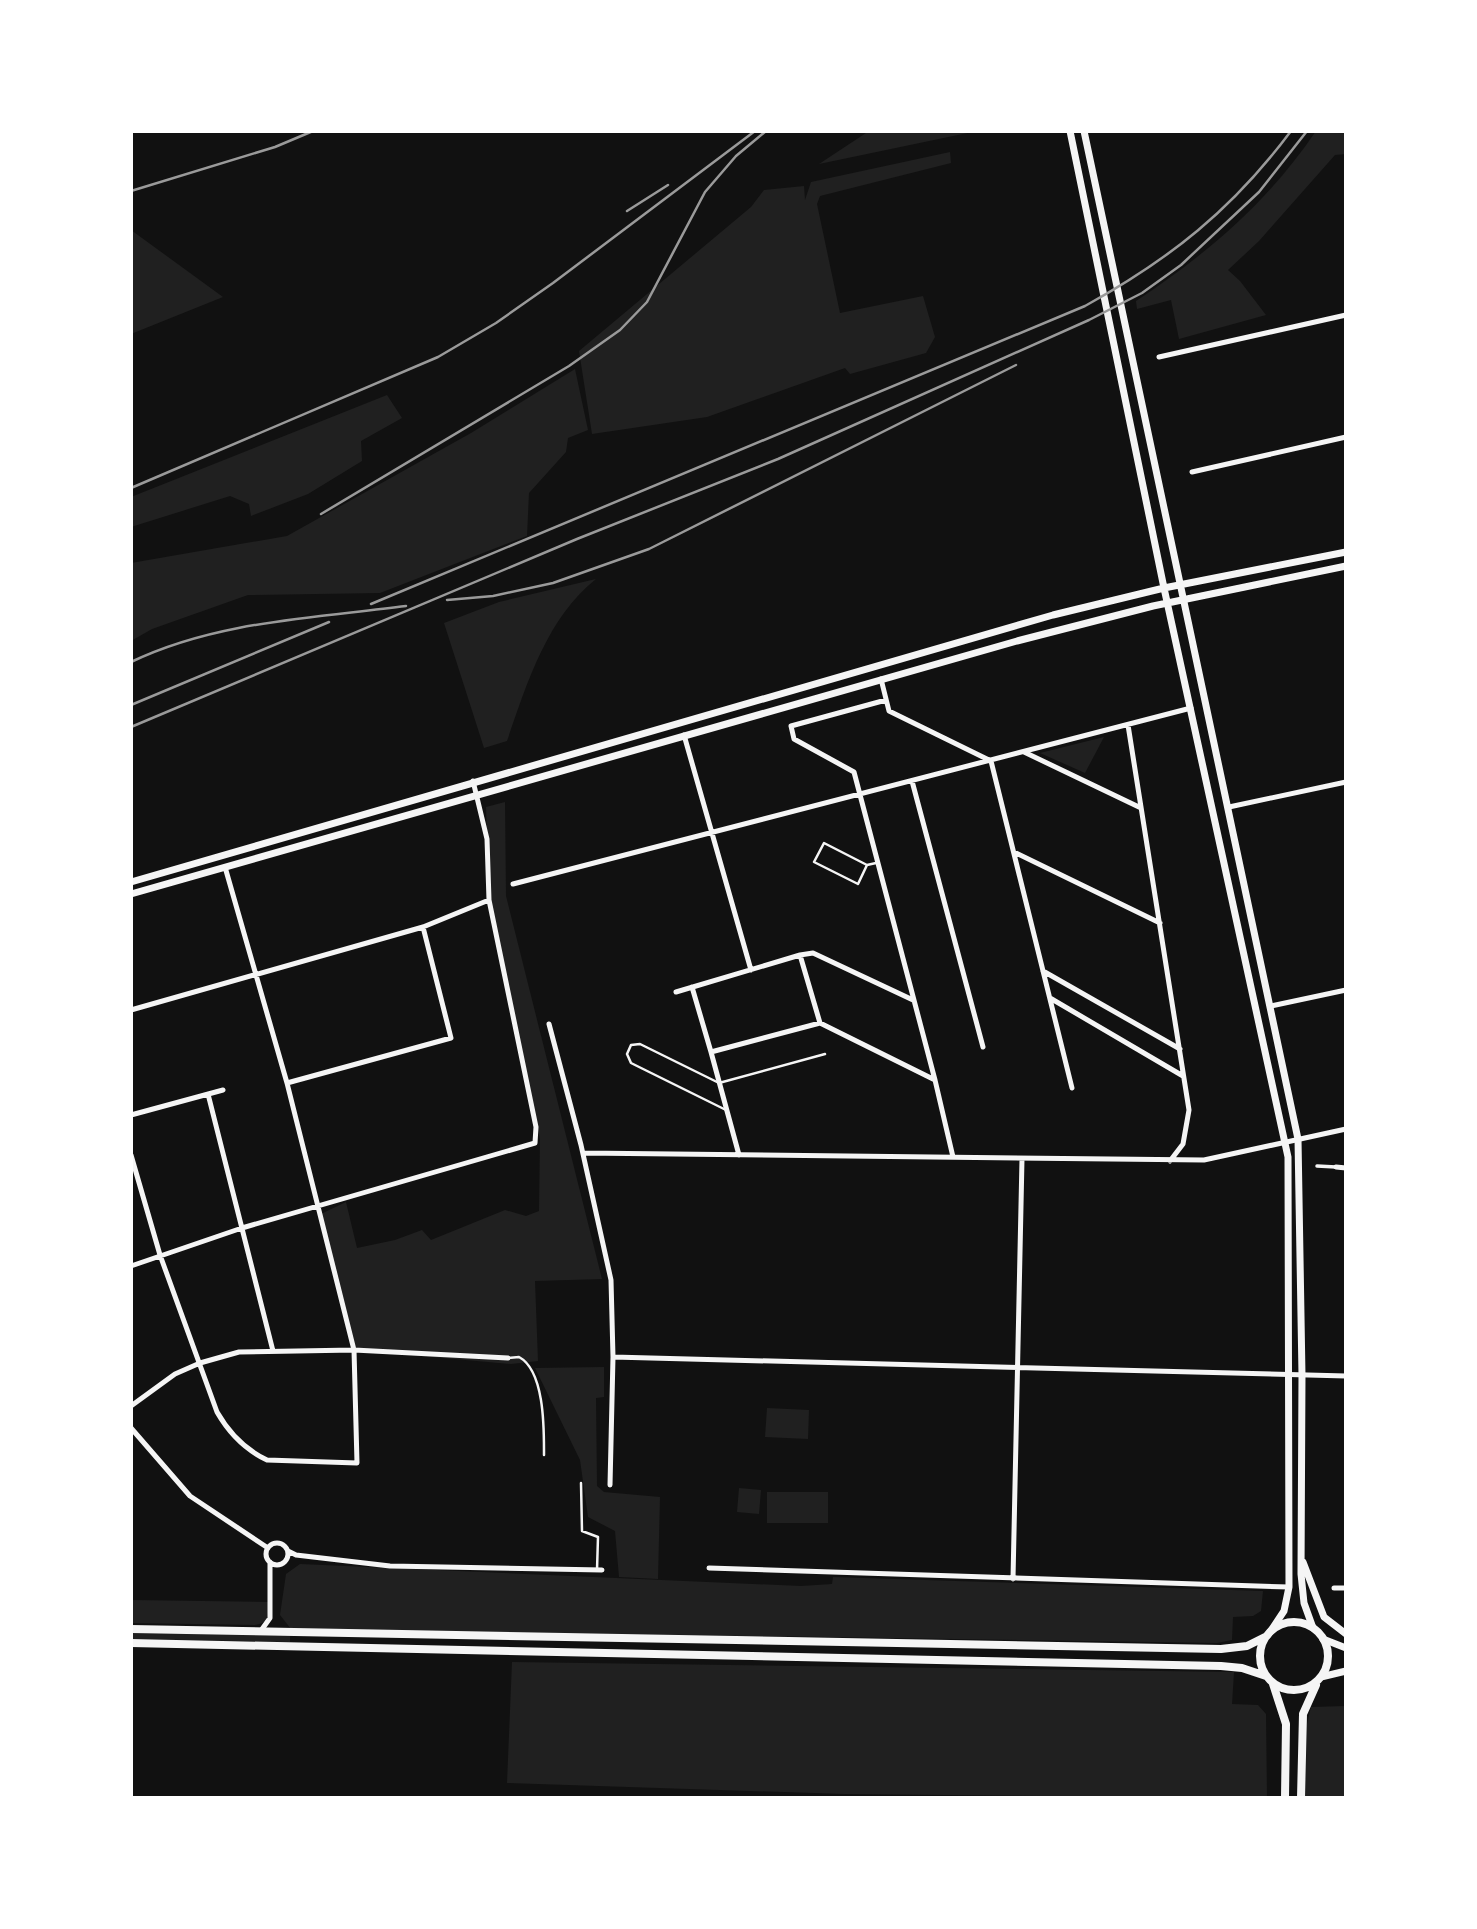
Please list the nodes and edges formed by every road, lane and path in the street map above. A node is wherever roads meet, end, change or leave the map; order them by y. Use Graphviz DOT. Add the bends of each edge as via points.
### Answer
graph roads {
  1 [pos="1070,131"];
  2 [pos="1084,131"];
  3 [pos="1346,315"];
  4 [pos="1159,357"];
  5 [pos="1346,437"];
  6 [pos="1192,471"];
  7 [pos="1346,552"];
  8 [pos="1346,566"];
  9 [pos="1181,584"];
  10 [pos="1164,588"];
  11 [pos="1184,600"];
  12 [pos="1168,603"];
  13 [pos="881,678"];
  14 [pos="886,700"];
  15 [pos="1191,708"];
  16 [pos="1128,725"];
  17 [pos="684,736"];
  18 [pos="1023,752"];
  19 [pos="991,761"];
  20 [pos="473,781"];
  21 [pos="912,781"];
  22 [pos="1346,782"];
  23 [pos="861,795"];
  24 [pos="478,796"];
  25 [pos="1228,807"];
  26 [pos="1141,808"];
  27 [pos="712,834"];
  28 [pos="1014,852"];
  29 [pos="879,862"];
  30 [pos="867,865"];
  31 [pos="225,867"];
  32 [pos="131,881"];
  33 [pos="513,884"];
  34 [pos="131,894"];
  35 [pos="489,900"];
  36 [pos="1160,923"];
  37 [pos="423,927"];
  38 [pos="800,956"];
  39 [pos="751,970"];
  40 [pos="1043,971"];
  41 [pos="257,973"];
  42 [pos="692,987"];
  43 [pos="1346,990"];
  44 [pos="676,992"];
  45 [pos="1050,998"];
  46 [pos="913,1000"];
  47 [pos="1271,1006"];
  48 [pos="131,1010"];
  49 [pos="820,1023"];
  50 [pos="549,1024"];
  51 [pos="983,1048"];
  52 [pos="1180,1049"];
  53 [pos="711,1052"];
  54 [pos="825,1054"];
  55 [pos="1184,1076"];
  56 [pos="935,1080"];
  57 [pos="287,1083"];
  58 [pos="719,1083"];
  59 [pos="1072,1088"];
  60 [pos="223,1090"];
  61 [pos="208,1094"];
  62 [pos="727,1111"];
  63 [pos="131,1115"];
  64 [pos="1346,1129"];
  65 [pos="1298,1139"];
  66 [pos="1285,1142"];
  67 [pos="583,1153"];
  68 [pos="131,1155"];
  69 [pos="739,1155"];
  70 [pos="953,1157"];
  71 [pos="1021,1158"];
  72 [pos="1170,1161"];
  73 [pos="1317,1166"];
  74 [pos="1336,1167"];
  75 [pos="1346,1168"];
  76 [pos="319,1206"];
  77 [pos="242,1227"];
  78 [pos="160,1255"];
  79 [pos="131,1266"];
  80 [pos="354,1350"];
  81 [pos="273,1351"];
  82 [pos="613,1357"];
  83 [pos="508,1359"];
  84 [pos="200,1363"];
  85 [pos="1018,1366"];
  86 [pos="1290,1374"];
  87 [pos="1302,1375"];
  88 [pos="1346,1376"];
  89 [pos="131,1406"];
  90 [pos="131,1428"];
  91 [pos="544,1455"];
  92 [pos="581,1483"];
  93 [pos="610,1485"];
  94 [pos="268,1548"];
  95 [pos="1300,1552"];
  96 [pos="288,1554"];
  97 [pos="273,1563"];
  98 [pos="709,1568"];
  99 [pos="599,1570"];
  100 [pos="1013,1578"];
  101 [pos="1289,1587"];
  102 [pos="1334,1588"];
  103 [pos="1346,1588"];
  104 [pos="270,1618"];
  105 [pos="1313,1628"];
  106 [pos="131,1629"];
  107 [pos="260,1632"];
  108 [pos="285,1632"];
  109 [pos="1346,1634"];
  110 [pos="1266,1636"];
  111 [pos="1323,1639"];
  112 [pos="131,1643"];
  113 [pos="1346,1648"];
  114 [pos="1346,1671"];
  115 [pos="1266,1676"];
  116 [pos="1320,1678"];
  117 [pos="1273,1684"];
  118 [pos="1285,1798"];
  119 [pos="1301,1798"];
  1 -- 10 [label="main road"];
  2 -- 9 [label="main road"];
  3 -- 4 [label="street"];
  5 -- 6 [label="street"];
  7 -- 9 [label="main road"];
  8 -- 11 [label="main road"];
  9 -- 10 [label="main road"];
  9 -- 11 [label="main road"];
  10 -- 12 [label="main road"];
  10 -- 20 [label="main road" via="1052,615"];
  11 -- 12 [label="main road"];
  11 -- 25 [label="main road"];
  12 -- 13 [label="main road"];
  12 -- 15 [label="main road"];
  13 -- 14 [label="street"];
  13 -- 17 [label="main road"];
  14 -- 19 [label="street" via="889,711"];
  14 -- 23 [label="street" via="790,726 794,739 854,772"];
  15 -- 16 [label="street"];
  15 -- 66 [label="main road"];
  16 -- 18 [label="street"];
  16 -- 26 [label="street"];
  17 -- 24 [label="main road"];
  17 -- 27 [label="street"];
  18 -- 19 [label="street"];
  18 -- 26 [label="street"];
  19 -- 21 [label="street"];
  19 -- 28 [label="street"];
  20 -- 24 [label="street"];
  20 -- 32 [label="main road"];
  21 -- 23 [label="street"];
  21 -- 51 [label="street"];
  22 -- 25 [label="street"];
  23 -- 27 [label="street"];
  23 -- 29 [label="street"];
  24 -- 31 [label="main road"];
  24 -- 35 [label="street"];
  25 -- 47 [label="main road"];
  26 -- 36 [label="street"];
  27 -- 33 [label="street"];
  27 -- 39 [label="street"];
  28 -- 36 [label="street"];
  28 -- 40 [label="street"];
  29 -- 30 [label="lane"];
  29 -- 46 [label="street"];
  30 -- 30 [label="lane" via="824,843 814,862 858,884"];
  31 -- 34 [label="main road"];
  31 -- 41 [label="street"];
  35 -- 37 [label="street"];
  35 -- 76 [label="street" via="537,1138 531,1145"];
  36 -- 52 [label="street"];
  37 -- 41 [label="street"];
  37 -- 57 [label="street" via="451,1038"];
  38 -- 39 [label="street"];
  38 -- 46 [label="street" via="813,953"];
  38 -- 49 [label="street"];
  39 -- 42 [label="street"];
  40 -- 45 [label="street"];
  40 -- 52 [label="street"];
  41 -- 48 [label="street"];
  41 -- 57 [label="street"];
  42 -- 44 [label="street"];
  42 -- 53 [label="street"];
  43 -- 47 [label="street"];
  45 -- 55 [label="street"];
  45 -- 59 [label="street"];
  46 -- 56 [label="street"];
  47 -- 65 [label="main road"];
  49 -- 53 [label="street"];
  49 -- 56 [label="street"];
  50 -- 67 [label="street"];
  52 -- 55 [label="street"];
  53 -- 58 [label="street"];
  54 -- 58 [label="lane"];
  55 -- 72 [label="street" via="1188,1128"];
  56 -- 70 [label="street"];
  57 -- 76 [label="street"];
  58 -- 62 [label="street"];
  58 -- 62 [label="lane" via="640,1044 631,1045 627,1054 631,1063"];
  60 -- 61 [label="street"];
  61 -- 63 [label="street"];
  61 -- 77 [label="street"];
  62 -- 69 [label="street"];
  64 -- 65 [label="street"];
  65 -- 66 [label="street"];
  65 -- 87 [label="main road"];
  66 -- 72 [label="street" via="1211,1160"];
  66 -- 86 [label="main road"];
  67 -- 69 [label="street"];
  67 -- 82 [label="street" via="611,1280"];
  68 -- 78 [label="street"];
  69 -- 70 [label="street"];
  70 -- 71 [label="street"];
  71 -- 72 [label="street"];
  71 -- 85 [label="street"];
  73 -- 74 [label="street"];
  74 -- 75 [label="street"];
  76 -- 77 [label="street"];
  76 -- 80 [label="street"];
  77 -- 78 [label="street"];
  77 -- 81 [label="street"];
  78 -- 79 [label="street"];
  78 -- 84 [label="street"];
  80 -- 81 [label="street"];
  80 -- 83 [label="street"];
  80 -- 84 [label="street" via="357,1463 282,1462 256,1455 225,1426"];
  81 -- 84 [label="street" via="239,1352"];
  82 -- 85 [label="street"];
  82 -- 93 [label="street"];
  83 -- 91 [label="lane" via="523,1359 543,1400"];
  84 -- 89 [label="street" via="175,1374"];
  85 -- 86 [label="street"];
  85 -- 100 [label="street"];
  86 -- 87 [label="street"];
  86 -- 101 [label="main road"];
  87 -- 88 [label="street"];
  87 -- 95 [label="main road"];
  90 -- 94 [label="street" via="190,1496"];
  92 -- 99 [label="lane" via="582,1531 598,1537"];
  94 -- 96 [label="street" via="278,1543"];
  94 -- 97 [label="street" via="266,1556"];
  95 -- 105 [label="main road" via="1304,1603"];
  95 -- 109 [label="main road" via="1316,1603 1324,1617"];
  96 -- 97 [label="street" via="283,1563"];
  96 -- 99 [label="street" via="390,1566"];
  97 -- 104 [label="street"];
  98 -- 100 [label="street"];
  100 -- 101 [label="street"];
  101 -- 110 [label="main road" via="1284,1611"];
  102 -- 103 [label="street"];
  104 -- 107 [label="street"];
  104 -- 108 [label="street"];
  105 -- 110 [label="main road" via="1289,1623"];
  105 -- 111 [label="main road"];
  106 -- 107 [label="main road"];
  107 -- 108 [label="main road"];
  108 -- 110 [label="main road" via="1220,1649 1247,1646"];
  110 -- 115 [label="main road" via="1260,1657"];
  111 -- 113 [label="main road"];
  111 -- 116 [label="main road" via="1328,1658"];
  112 -- 115 [label="main road" via="1221,1666"];
  114 -- 116 [label="main road"];
  115 -- 117 [label="main road"];
  116 -- 117 [label="main road" via="1300,1690"];
  116 -- 119 [label="main road" via="1303,1714"];
  117 -- 118 [label="main road" via="1286,1724"];
}
